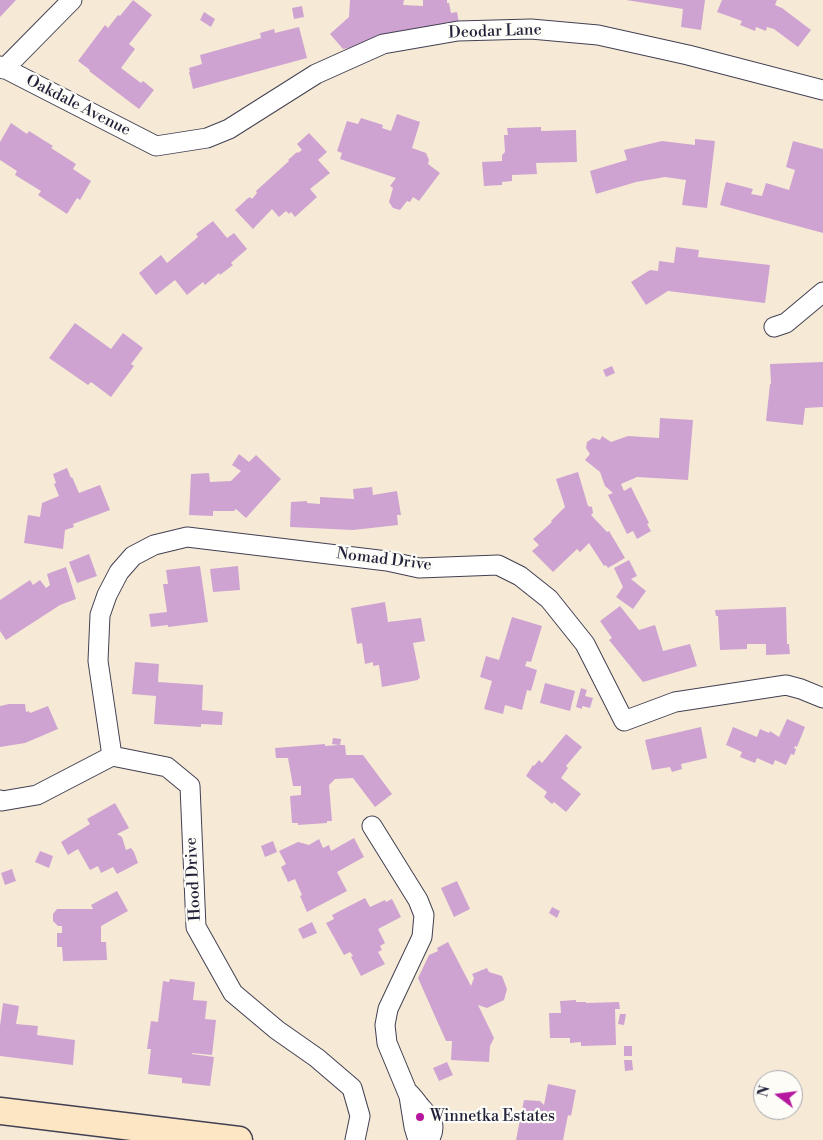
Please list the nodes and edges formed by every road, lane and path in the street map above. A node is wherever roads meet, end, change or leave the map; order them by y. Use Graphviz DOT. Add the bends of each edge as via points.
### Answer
graph roads {
  1 [pos="72,0"];
  2 [pos="2,68"];
  3 [pos="823,90"];
  4 [pos="156,146"];
  5 [pos="823,292"];
  6 [pos="774,328"];
  7 [pos="823,698"];
  8 [pos="112,756"];
  9 [pos="0,800"];
  10 [pos="372,826"];
  11 [pos="406,1090"];
  12 [pos="0,1111"];
  13 [pos="239,1140"];
  14 [pos="355,1140"];
  15 [pos="418,1140"];
  16 [pos="429,1140"];
  1 -- 2 [label="street"];
  2 -- 4 [label="street, Oakdale Avenue"];
  3 -- 4 [label="street, Deodar Lane" via="598,35 531,29 458,31 383,44 316,74 229,129 207,138"];
  5 -- 6 [label="street" via="786,323"];
  7 -- 8 [label="street, Nomad Drive" via="786,685 675,702 624,721 586,644 562,614 520,576 498,565 419,568 387,560 187,537 154,545 132,556 119,572 100,615 98,661"];
  8 -- 9 [label="street" via="37,795"];
  8 -- 14 [label="street, Hood Drive" via="167,768 190,786 196,928 233,993 352,1088 360,1116"];
  10 -- 11 [label="street" via="424,915 422,937 388,1009 385,1025 387,1043"];
  11 -- 15 [label="street"];
  11 -- 16 [label="street" via="430,1116"];
  12 -- 13 [label="main road"];
}
